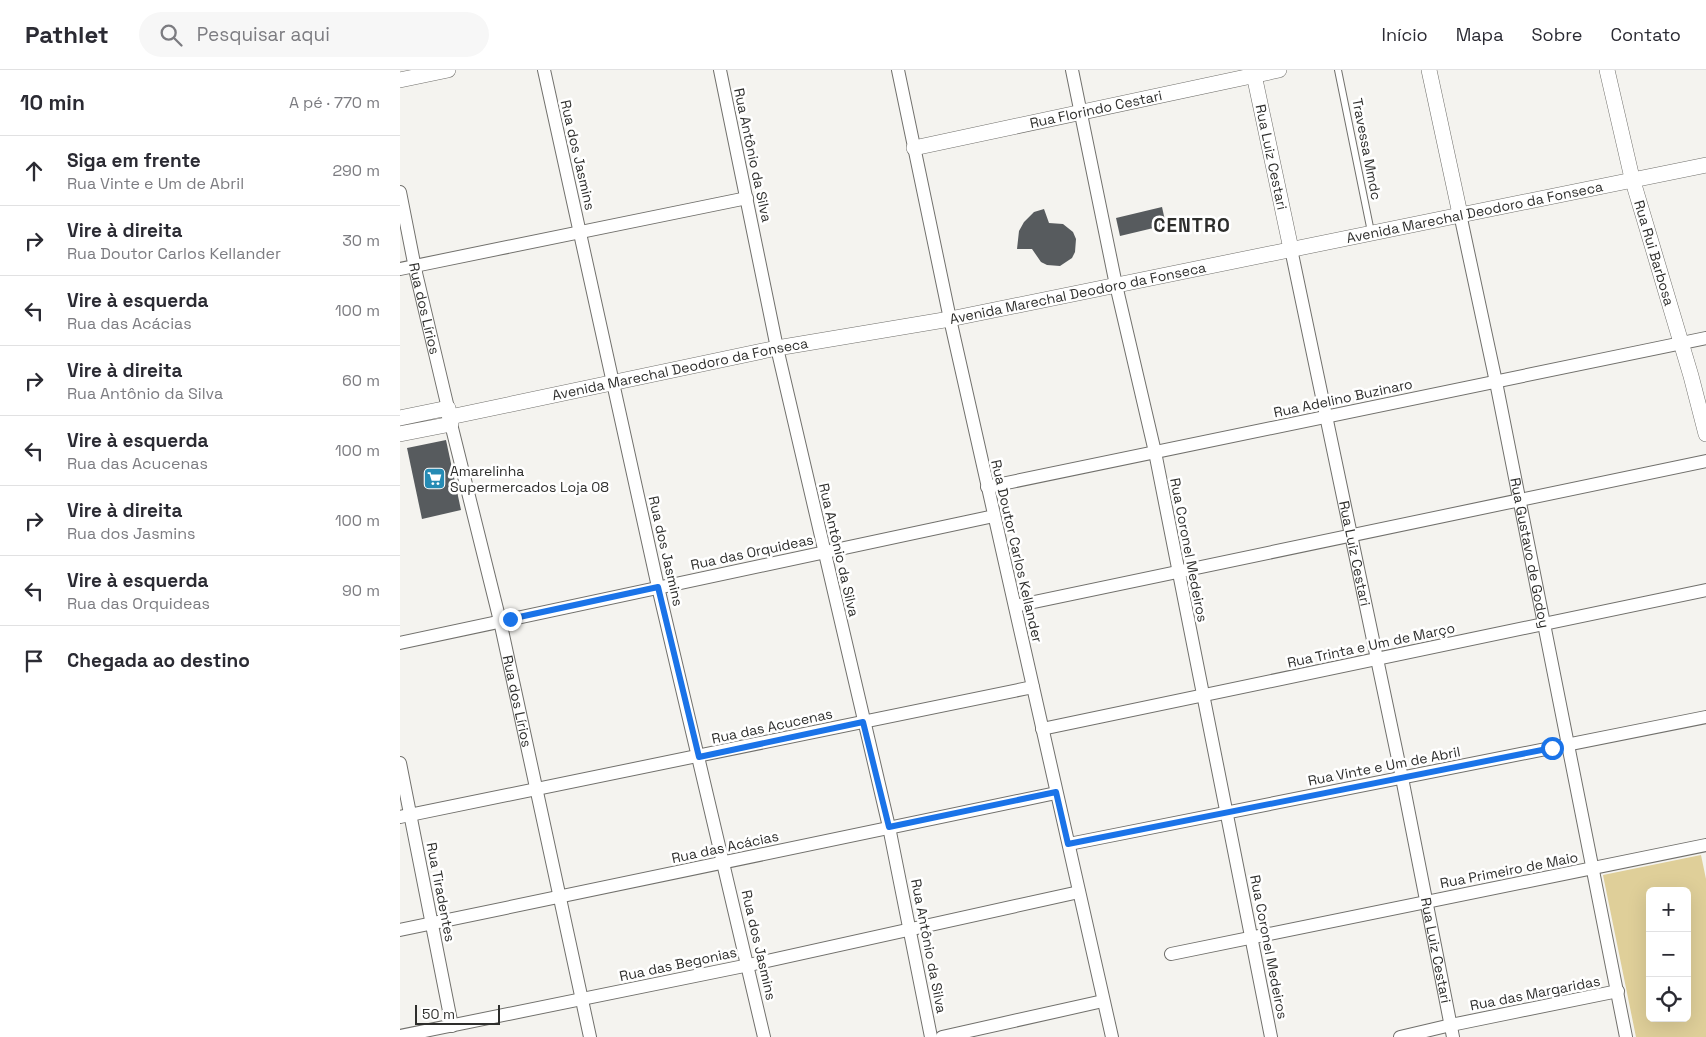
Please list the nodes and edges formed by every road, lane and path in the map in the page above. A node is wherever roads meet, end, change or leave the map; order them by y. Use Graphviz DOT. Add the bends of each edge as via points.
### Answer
graph roads {
  1 [pos="448,70"];
  2 [pos="544,70"];
  3 [pos="720,70"];
  4 [pos="898,70"];
  5 [pos="1072,70"];
  6 [pos="1278,70"];
  7 [pos="1338,70"];
  8 [pos="1429,70"];
  9 [pos="1607,70"];
  10 [pos="1254,73"];
  11 [pos="400,80"];
  12 [pos="1079,112"];
  13 [pos="914,148"];
  14 [pos="1706,164"];
  15 [pos="1632,178"];
  16 [pos="400,192"];
  17 [pos="747,198"];
  18 [pos="1460,214"];
  19 [pos="581,232"];
  20 [pos="1371,232"];
  21 [pos="1291,250"];
  22 [pos="415,266"];
  23 [pos="400,269"];
  24 [pos="1116,285"];
  25 [pos="950,319"];
  26 [pos="1706,338"];
  27 [pos="1680,344"];
  28 [pos="777,348"];
  29 [pos="612,382"];
  30 [pos="1496,382"];
  31 [pos="450,416"];
  32 [pos="1327,417"];
  33 [pos="400,418"];
  34 [pos="400,434"];
  35 [pos="1706,434"];
  36 [pos="1155,452"];
  37 [pos="1706,461"];
  38 [pos="987,487"];
  39 [pos="1519,500"];
  40 [pos="994,516"];
  41 [pos="1352,535"];
  42 [pos="824,552"];
  43 [pos="1178,572"];
  44 [pos="658,587"];
  45 [pos="1706,590"];
  46 [pos="1015,606"];
  47 [pos="500,621"];
  48 [pos="1543,624"];
  49 [pos="400,644"];
  50 [pos="1377,659"];
  51 [pos="1033,687"];
  52 [pos="1204,695"];
  53 [pos="1706,717"];
  54 [pos="863,722"];
  55 [pos="1042,729"];
  56 [pos="1568,745"];
  57 [pos="699,757"];
  58 [pos="400,763"];
  59 [pos="1402,778"];
  60 [pos="536,789"];
  61 [pos="1056,792"];
  62 [pos="1228,813"];
  63 [pos="405,816"];
  64 [pos="889,827"];
  65 [pos="1068,844"];
  66 [pos="1705,849"];
  67 [pos="724,863"];
  68 [pos="1593,869"];
  69 [pos="1079,892"];
  70 [pos="560,897"];
  71 [pos="1427,902"];
  72 [pos="433,923"];
  73 [pos="911,929"];
  74 [pos="400,930"];
  75 [pos="1252,938"];
  76 [pos="1171,954"];
  77 [pos="749,964"];
  78 [pos="1618,991"];
  79 [pos="582,999"];
  80 [pos="1103,1001"];
  81 [pos="452,1026"];
  82 [pos="1452,1031"];
  83 [pos="400,1036"];
  84 [pos="590,1037"];
  85 [pos="764,1037"];
  86 [pos="931,1037"];
  87 [pos="942,1037"];
  88 [pos="1112,1037"];
  89 [pos="1271,1037"];
  90 [pos="1400,1037"];
  91 [pos="1626,1037"];
  1 -- 11 [label="street"];
  2 -- 19 [label="street, Rua dos Jasmins"];
  3 -- 17 [label="street, Rua Antônio da Silva"];
  4 -- 13 [label="street, Rua Doutor Carlos Kellander"];
  5 -- 12 [label="street, Rua Coronel Medeiros"];
  6 -- 10 [label="street, Rua Florindo Cestari"];
  7 -- 20 [label="lane, Travessa Mmdc"];
  8 -- 18 [label="street, Rua Gustavo de Godoy"];
  9 -- 15 [label="street, Rua Rui Barbosa"];
  10 -- 12 [label="street, Rua Florindo Cestari"];
  10 -- 21 [label="street, Rua Luiz Cestari"];
  12 -- 13 [label="street, Rua Florindo Cestari"];
  12 -- 24 [label="street, Rua Coronel Medeiros"];
  13 -- 25 [label="street, Rua Doutor Carlos Kellander"];
  14 -- 15 [label="street, Avenida Marechal Deodoro da Fonseca"];
  15 -- 18 [label="street, Avenida Marechal Deodoro da Fonseca"];
  15 -- 27 [label="street, Rua Rui Barbosa"];
  16 -- 22 [label="street, Rua dos Lírios"];
  17 -- 19 [label="street"];
  17 -- 28 [label="street, Rua Antônio da Silva"];
  18 -- 20 [label="street, Avenida Marechal Deodoro da Fonseca"];
  18 -- 30 [label="street, Rua Gustavo de Godoy"];
  19 -- 22 [label="street"];
  19 -- 29 [label="street, Rua dos Jasmins"];
  20 -- 21 [label="street, Avenida Marechal Deodoro da Fonseca"];
  21 -- 24 [label="street, Avenida Marechal Deodoro da Fonseca"];
  21 -- 32 [label="street, Rua Luiz Cestari"];
  22 -- 23 [label="street"];
  22 -- 31 [label="street, Rua dos Lírios"];
  24 -- 25 [label="street, Avenida Marechal Deodoro da Fonseca"];
  24 -- 36 [label="street, Rua Coronel Medeiros"];
  25 -- 28 [label="street, Avenida Marechal Deodoro da Fonseca"];
  25 -- 38 [label="street, Rua Doutor Carlos Kellander"];
  26 -- 27 [label="street, Rua Adelino Buzinaro"];
  27 -- 30 [label="street, Rua Adelino Buzinaro"];
  27 -- 35 [label="street, Rua Rui Barbosa"];
  28 -- 29 [label="street, Avenida Marechal Deodoro da Fonseca"];
  28 -- 42 [label="street, Rua Antônio da Silva"];
  29 -- 31 [label="street, Avenida Marechal Deodoro da Fonseca"];
  29 -- 44 [label="street, Rua dos Jasmins"];
  30 -- 32 [label="street, Rua Adelino Buzinaro"];
  30 -- 39 [label="street, Rua Gustavo de Godoy"];
  31 -- 33 [label="street, Avenida Marechal Deodoro da Fonseca"];
  31 -- 34 [label="street, Avenida Marechal Deodoro da Fonseca"];
  31 -- 47 [label="street, Rua dos Lírios"];
  32 -- 36 [label="street, Rua Adelino Buzinaro"];
  32 -- 41 [label="street, Rua Luiz Cestari"];
  36 -- 38 [label="street, Rua Adelino Buzinaro"];
  36 -- 43 [label="street, Rua Coronel Medeiros"];
  37 -- 39 [label="street"];
  38 -- 40 [label="street, Rua Doutor Carlos Kellander"];
  39 -- 41 [label="street"];
  39 -- 48 [label="street, Rua Gustavo de Godoy"];
  40 -- 42 [label="street, Rua das Orquideas"];
  40 -- 46 [label="street, Rua Doutor Carlos Kellander"];
  41 -- 43 [label="street"];
  41 -- 50 [label="street, Rua Luiz Cestari"];
  42 -- 44 [label="street, Rua das Orquideas"];
  42 -- 54 [label="street, Rua Antônio da Silva"];
  43 -- 46 [label="street"];
  43 -- 52 [label="street, Rua Coronel Medeiros"];
  44 -- 47 [label="street, Rua das Orquideas"];
  44 -- 57 [label="street, Rua dos Jasmins"];
  45 -- 48 [label="street, Rua Trinta e Um de Março"];
  46 -- 51 [label="street, Rua Doutor Carlos Kellander"];
  47 -- 49 [label="street, Rua das Orquideas"];
  47 -- 60 [label="street, Rua dos Lírios"];
  48 -- 50 [label="street, Rua Trinta e Um de Março"];
  48 -- 56 [label="street, Rua Gustavo de Godoy"];
  50 -- 52 [label="street, Rua Trinta e Um de Março"];
  50 -- 59 [label="street, Rua Luiz Cestari"];
  51 -- 54 [label="street, Rua das Acucenas"];
  51 -- 55 [label="street, Rua Doutor Carlos Kellander"];
  52 -- 55 [label="street, Rua Trinta e Um de Março"];
  52 -- 62 [label="street, Rua Coronel Medeiros"];
  53 -- 56 [label="street, Rua Vinte e Um de Abril"];
  54 -- 57 [label="street, Rua das Acucenas"];
  54 -- 64 [label="street, Rua Antônio da Silva"];
  55 -- 61 [label="street, Rua Doutor Carlos Kellander"];
  56 -- 59 [label="street, Rua Vinte e Um de Abril"];
  56 -- 68 [label="street, Rua Gustavo de Godoy"];
  57 -- 60 [label="street, Rua das Acucenas"];
  57 -- 67 [label="street, Rua dos Jasmins"];
  58 -- 63 [label="street, Rua Tiradentes"];
  59 -- 62 [label="street, Rua Vinte e Um de Abril"];
  59 -- 71 [label="street, Rua Luiz Cestari"];
  60 -- 63 [label="street, Rua das Acucenas"];
  60 -- 70 [label="street, Rua dos Lírios"];
  61 -- 64 [label="street, Rua das Acácias"];
  61 -- 65 [label="street, Rua Doutor Carlos Kellander"];
  62 -- 65 [label="street, Rua Vinte e Um de Abril"];
  62 -- 75 [label="street, Rua Coronel Medeiros"];
  63 -- 72 [label="street, Rua Tiradentes"];
  64 -- 67 [label="street, Rua das Acácias"];
  64 -- 73 [label="street, Rua Antônio da Silva"];
  65 -- 69 [label="street, Rua Doutor Carlos Kellander"];
  66 -- 68 [label="street, Rua Primeiro de Maio"];
  67 -- 70 [label="street, Rua das Acácias"];
  67 -- 77 [label="street, Rua dos Jasmins"];
  68 -- 71 [label="street, Rua Primeiro de Maio"];
  68 -- 78 [label="street, Rua Gustavo de Godoy"];
  69 -- 73 [label="street, Rua das Begonias"];
  69 -- 80 [label="street, Rua Doutor Carlos Kellander"];
  70 -- 72 [label="street, Rua das Acácias"];
  70 -- 79 [label="street, Rua dos Lírios"];
  71 -- 75 [label="street, Rua Primeiro de Maio"];
  71 -- 82 [label="street, Rua Luiz Cestari"];
  72 -- 74 [label="street, Rua das Acácias"];
  72 -- 81 [label="street, Rua Tiradentes"];
  73 -- 77 [label="street, Rua das Begonias"];
  73 -- 86 [label="street, Rua Antônio da Silva"];
  75 -- 76 [label="street, Rua Primeiro de Maio"];
  75 -- 89 [label="street, Rua Coronel Medeiros"];
  77 -- 79 [label="street, Rua das Begonias"];
  77 -- 85 [label="street, Rua dos Jasmins"];
  78 -- 82 [label="street, Rua das Margaridas"];
  78 -- 91 [label="street, Rua Gustavo de Godoy"];
  79 -- 81 [label="street, Rua das Begonias"];
  79 -- 84 [label="street, Rua dos Lírios"];
  80 -- 87 [label="street"];
  80 -- 88 [label="street, Rua Doutor Carlos Kellander"];
  81 -- 83 [label="street, Rua das Begonias"];
  82 -- 90 [label="street, Rua das Margaridas"];
}
